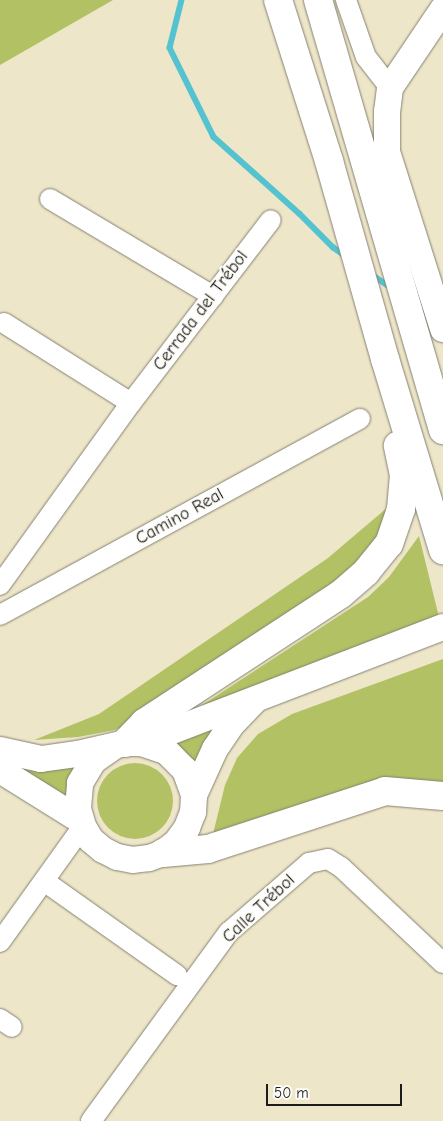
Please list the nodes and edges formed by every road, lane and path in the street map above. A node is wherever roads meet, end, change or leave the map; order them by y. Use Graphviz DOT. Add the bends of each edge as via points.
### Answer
graph roads {
  1 [pos="278,0"];
  2 [pos="318,0"];
  3 [pos="346,0"];
  4 [pos="443,9"];
  5 [pos="390,88"];
  6 [pos="50,199"];
  7 [pos="271,220"];
  8 [pos="213,296"];
  9 [pos="4,324"];
  10 [pos="443,329"];
  11 [pos="385,359"];
  12 [pos="131,403"];
  13 [pos="360,419"];
  14 [pos="443,430"];
  15 [pos="443,550"];
  16 [pos="0,585"];
  17 [pos="0,615"];
  18 [pos="438,629"];
  19 [pos="259,696"];
  20 [pos="126,744"];
  21 [pos="0,750"];
  22 [pos="0,770"];
  23 [pos="194,796"];
  24 [pos="443,796"];
  25 [pos="81,823"];
  26 [pos="164,852"];
  27 [pos="44,881"];
  28 [pos="0,942"];
  29 [pos="443,963"];
  30 [pos="177,975"];
  31 [pos="91,1121"];
  1 -- 11 [label="highway" via="330,161"];
  2 -- 14 [label="highway"];
  3 -- 5 [label="street" via="366,57"];
  4 -- 5 [label="main road"];
  5 -- 10 [label="main road" via="387,152"];
  6 -- 8 [label="street"];
  7 -- 8 [label="street, Cerrada del Trébol"];
  8 -- 12 [label="street, Cerrada del Trébol"];
  9 -- 12 [label="street"];
  11 -- 15 [label="highway"];
  11 -- 20 [label="highway" via="388,408 404,475 401,509 389,544 366,572 341,594 144,723"];
  12 -- 16 [label="street, Cerrada del Trébol"];
  13 -- 17 [label="street, Camino Real"];
  18 -- 19 [label="main road"];
  19 -- 20 [label="main road"];
  19 -- 23 [label="main road" via="232,724 215,749"];
  20 -- 21 [label="main road" via="41,758"];
  20 -- 23 [label="main road" via="166,751 177,759 185,770"];
  20 -- 25 [label="main road" via="93,761 80,783"];
  22 -- 25 [label="main road"];
  23 -- 26 [label="main road" via="187,828"];
  24 -- 26 [label="highway" via="385,791 208,849"];
  25 -- 26 [label="main road" via="91,840 117,857 133,860"];
  25 -- 27 [label="street"];
  27 -- 28 [label="street"];
  27 -- 30 [label="street"];
  29 -- 31 [label="street, Calle Trébol" via="341,867 328,859 309,863 229,932"];
}
